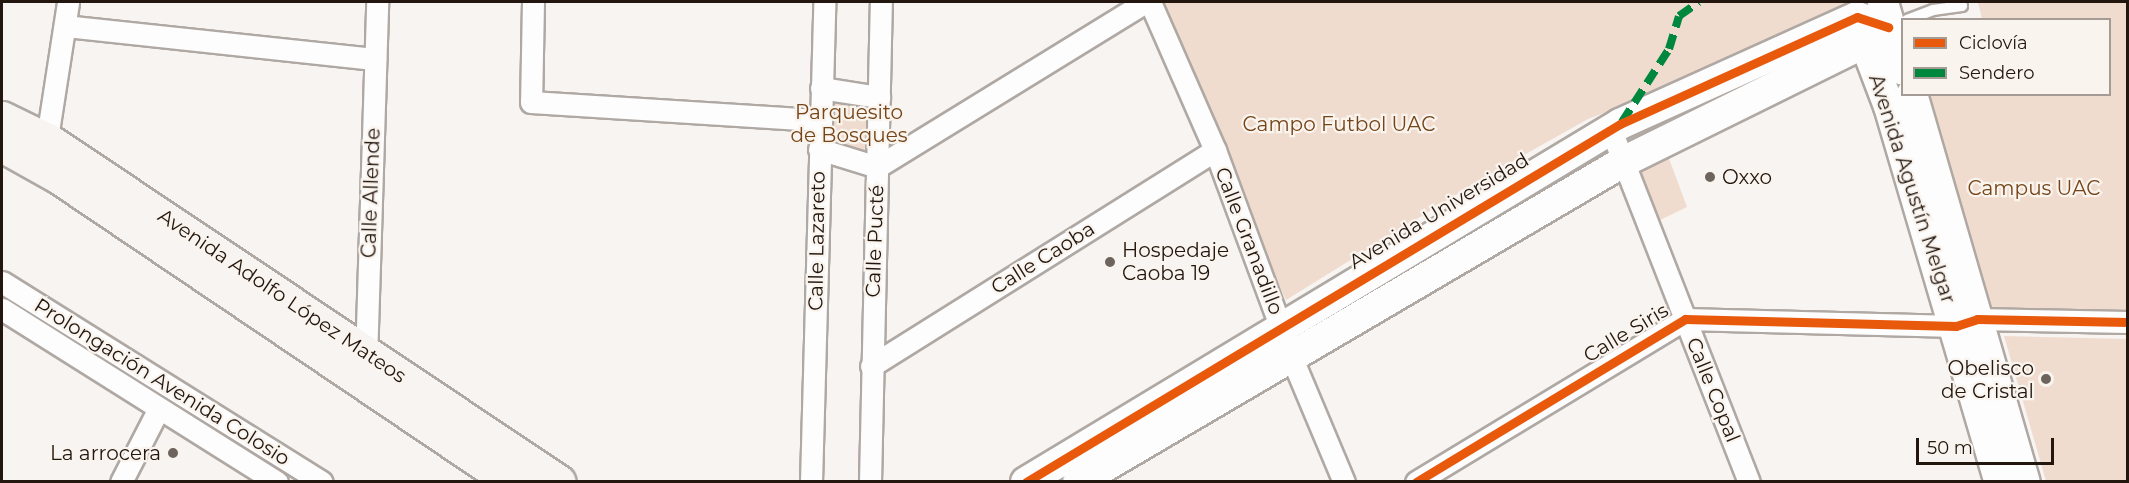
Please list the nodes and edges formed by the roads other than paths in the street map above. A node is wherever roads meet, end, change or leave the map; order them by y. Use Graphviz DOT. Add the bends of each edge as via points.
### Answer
graph roads {
  1 [pos="68,2"];
  2 [pos="377,2"];
  3 [pos="533,2"];
  4 [pos="824,2"];
  5 [pos="881,2"];
  6 [pos="1145,2"];
  7 [pos="1150,2"];
  8 [pos="1961,2"];
  9 [pos="1895,17"];
  10 [pos="1858,21"];
  11 [pos="65,26"];
  12 [pos="375,59"];
  13 [pos="1901,62"];
  14 [pos="821,88"];
  15 [pos="1912,96"];
  16 [pos="879,97"];
  17 [pos="2,118"];
  18 [pos="820,120"];
  19 [pos="1611,130"];
  20 [pos="2,145"];
  21 [pos="819,149"];
  22 [pos="1215,150"];
  23 [pos="44,153"];
  24 [pos="1623,162"];
  25 [pos="877,167"];
  26 [pos="2,282"];
  27 [pos="2,309"];
  28 [pos="1685,319"];
  29 [pos="1966,322"];
  30 [pos="2127,322"];
  31 [pos="1282,326"];
  32 [pos="365,351"];
  33 [pos="1291,356"];
  34 [pos="871,366"];
  35 [pos="367,385"];
  36 [pos="159,408"];
  37 [pos="1746,480"];
  38 [pos="121,482"];
  39 [pos="277,482"];
  40 [pos="322,482"];
  41 [pos="511,482"];
  42 [pos="559,482"];
  43 [pos="811,482"];
  44 [pos="870,482"];
  45 [pos="1026,482"];
  46 [pos="1078,482"];
  47 [pos="1344,482"];
  48 [pos="1416,482"];
  49 [pos="2000,482"];
  50 [pos="2025,482"];
  1 -- 11 [label="street"];
  2 -- 12 [label="street, Calle Allende"];
  3 -- 18 [label="street" via="531,102"];
  4 -- 14 [label="street, Calle Lazareto"];
  5 -- 16 [label="street, Calle Pucté"];
  6 -- 25 [label="street"];
  7 -- 22 [label="street, Calle Granadillo"];
  8 -- 9 [label="lane" via="1962,6"];
  9 -- 10 [label="street"];
  9 -- 13 [label="street, Avenida Agustín Melgar"];
  10 -- 19 [label="street, Avenida Universidad"];
  10 -- 24 [label="street"];
  10 -- 29 [label="street, Avenida Agustín Melgar"];
  11 -- 12 [label="street"];
  11 -- 23 [label="street"];
  12 -- 32 [label="street, Calle Allende"];
  14 -- 16 [label="street"];
  14 -- 18 [label="street, Calle Lazareto"];
  15 -- 29 [label="street, Avenida Agustín Melgar"];
  16 -- 25 [label="street, Calle Pucté"];
  17 -- 23 [label="main road, Avenida Adolfo López Mateos"];
  18 -- 21 [label="street, Calle Lazareto"];
  19 -- 24 [label="street, Calle Copal"];
  19 -- 31 [label="street, Avenida Universidad"];
  20 -- 23 [label="main road, Avenida Adolfo López Mateos"];
  21 -- 25 [label="street"];
  21 -- 43 [label="street, Calle Lazareto"];
  22 -- 31 [label="street, Calle Granadillo"];
  22 -- 34 [label="street, Calle Caoba"];
  23 -- 32 [label="main road, Avenida Adolfo López Mateos"];
  23 -- 35 [label="main road, Avenida Adolfo López Mateos"];
  24 -- 28 [label="street, Calle Copal"];
  24 -- 33 [label="street"];
  25 -- 34 [label="street, Calle Pucté"];
  26 -- 40 [label="street, Prolongación Avenida Colosio"];
  27 -- 36 [label="street"];
  28 -- 29 [label="street, Calle Siris"];
  28 -- 37 [label="street, Calle Copal"];
  28 -- 48 [label="street, Calle Siris"];
  29 -- 30 [label="street, Calle Siris"];
  29 -- 49 [label="street, Avenida Agustín Melgar"];
  29 -- 50 [label="street, Avenida Agustín Melgar"];
  31 -- 33 [label="street, Calle Granadillo"];
  31 -- 45 [label="street, Avenida Universidad"];
  32 -- 35 [label="street, Calle Allende"];
  32 -- 42 [label="main road, Avenida Adolfo López Mateos"];
  33 -- 46 [label="street"];
  33 -- 47 [label="street, Calle Granadillo"];
  34 -- 44 [label="street, Calle Pucté"];
  35 -- 41 [label="main road, Avenida Adolfo López Mateos"];
  36 -- 38 [label="street"];
  36 -- 39 [label="street"];
}
